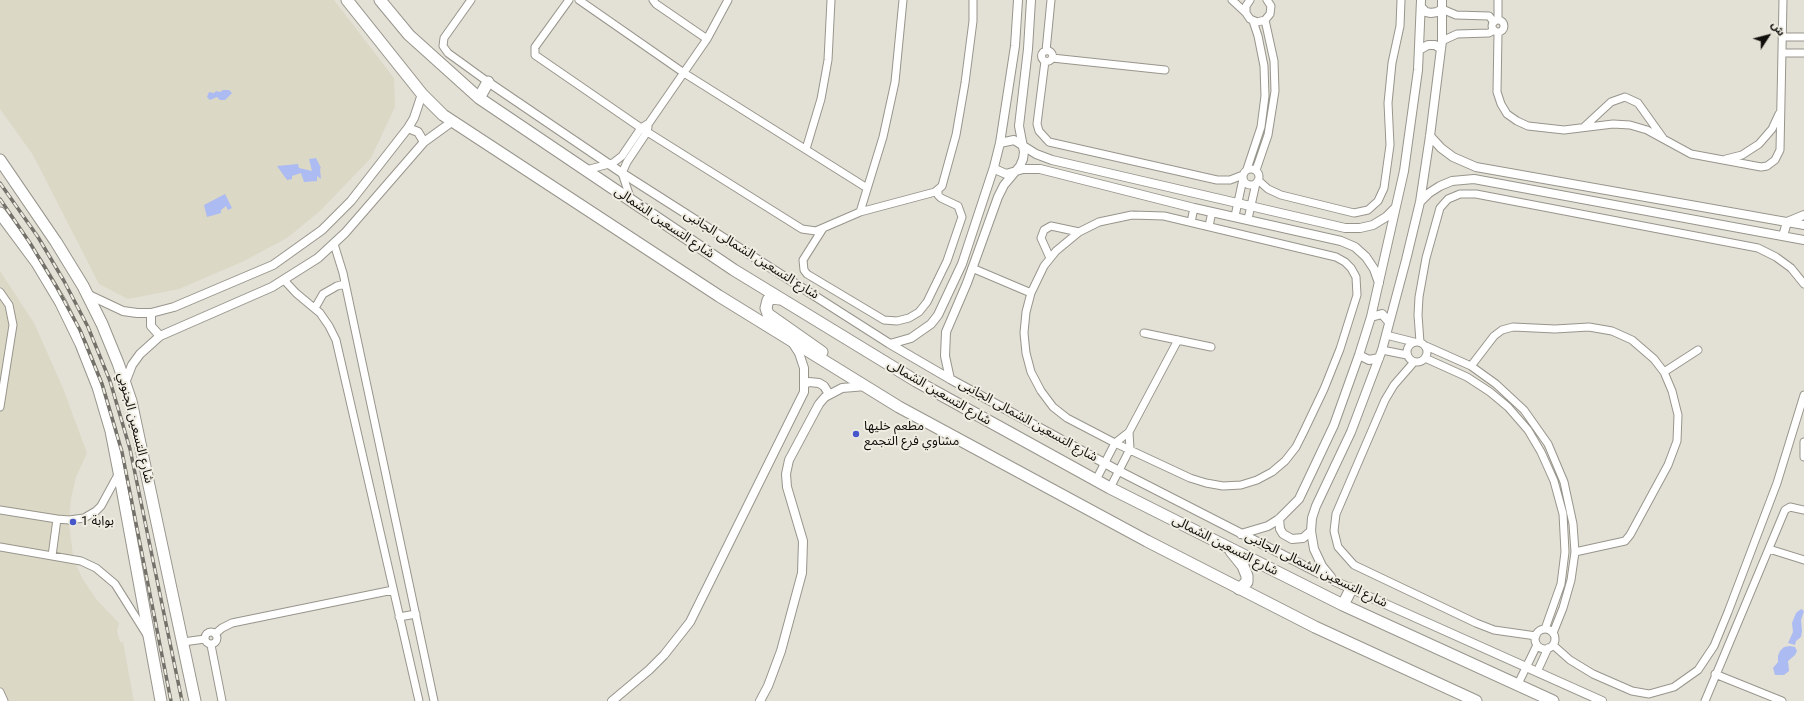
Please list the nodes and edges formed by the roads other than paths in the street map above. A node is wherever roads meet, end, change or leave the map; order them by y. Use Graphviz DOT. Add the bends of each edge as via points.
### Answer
graph roads {
  1 [pos="347,0"];
  2 [pos="380,0"];
  3 [pos="471,0"];
  4 [pos="569,0"];
  5 [pos="579,0"];
  6 [pos="653,0"];
  7 [pos="728,0"];
  8 [pos="831,0"];
  9 [pos="903,0"];
  10 [pos="973,0"];
  11 [pos="1018,0"];
  12 [pos="1031,0"];
  13 [pos="1051,0"];
  14 [pos="1232,0"];
  15 [pos="1250,0"];
  16 [pos="1401,0"];
  17 [pos="1498,0"];
  18 [pos="1783,0"];
  19 [pos="1271,2"];
  20 [pos="1421,4"];
  21 [pos="1442,4"];
  22 [pos="1246,13"];
  23 [pos="1265,20"];
  24 [pos="1253,21"];
  25 [pos="1496,21"];
  26 [pos="1496,32"];
  27 [pos="1782,37"];
  28 [pos="1804,37"];
  29 [pos="707,40"];
  30 [pos="1442,45"];
  31 [pos="1419,50"];
  32 [pos="1046,51"];
  33 [pos="1782,52"];
  34 [pos="1804,53"];
  35 [pos="1052,58"];
  36 [pos="1045,61"];
  37 [pos="1165,70"];
  38 [pos="684,73"];
  39 [pos="488,82"];
  40 [pos="422,94"];
  41 [pos="479,98"];
  42 [pos="1781,110"];
  43 [pos="453,121"];
  44 [pos="1584,127"];
  45 [pos="408,128"];
  46 [pos="644,130"];
  47 [pos="1430,136"];
  48 [pos="1663,138"];
  49 [pos="424,142"];
  50 [pos="1000,143"];
  51 [pos="1022,144"];
  52 [pos="806,150"];
  53 [pos="0,160"];
  54 [pos="1722,160"];
  55 [pos="610,164"];
  56 [pos="1467,164"];
  57 [pos="994,167"];
  58 [pos="586,170"];
  59 [pos="1256,170"];
  60 [pos="1015,172"];
  61 [pos="622,173"];
  62 [pos="1244,175"];
  63 [pos="1465,179"];
  64 [pos="1257,181"];
  65 [pos="867,188"];
  66 [pos="938,190"];
  67 [pos="631,200"];
  68 [pos="1420,202"];
  69 [pos="1237,204"];
  70 [pos="1250,207"];
  71 [pos="1396,207"];
  72 [pos="1194,208"];
  73 [pos="860,212"];
  74 [pos="1212,212"];
  75 [pos="0,213"];
  76 [pos="1804,215"];
  77 [pos="1235,216"];
  78 [pos="1248,219"];
  79 [pos="1191,222"];
  80 [pos="1787,222"];
  81 [pos="1804,225"];
  82 [pos="1209,226"];
  83 [pos="822,230"];
  84 [pos="1079,232"];
  85 [pos="1784,236"];
  86 [pos="1804,240"];
  87 [pos="334,244"];
  88 [pos="1050,258"];
  89 [pos="972,268"];
  90 [pos="284,280"];
  91 [pos="1379,283"];
  92 [pos="345,284"];
  93 [pos="1804,284"];
  94 [pos="0,292"];
  95 [pos="1031,293"];
  96 [pos="89,295"];
  97 [pos="779,299"];
  98 [pos="315,308"];
  99 [pos="151,313"];
  100 [pos="938,315"];
  101 [pos="1371,317"];
  102 [pos="950,321"];
  103 [pos="1389,322"];
  104 [pos="1144,333"];
  105 [pos="1386,335"];
  106 [pos="160,336"];
  107 [pos="790,340"];
  108 [pos="1178,340"];
  109 [pos="890,344"];
  110 [pos="1420,344"];
  111 [pos="1211,347"];
  112 [pos="1698,350"];
  113 [pos="1381,354"];
  114 [pos="1359,355"];
  115 [pos="1407,355"];
  116 [pos="1425,358"];
  117 [pos="1414,362"];
  118 [pos="828,363"];
  119 [pos="1471,366"];
  120 [pos="1664,372"];
  121 [pos="950,379"];
  122 [pos="125,383"];
  123 [pos="805,384"];
  124 [pos="866,386"];
  125 [pos="829,394"];
  126 [pos="1804,395"];
  127 [pos="0,407"];
  128 [pos="1129,432"];
  129 [pos="1804,442"];
  130 [pos="1115,443"];
  131 [pos="1130,450"];
  132 [pos="1804,457"];
  133 [pos="1105,463"];
  134 [pos="1119,471"];
  135 [pos="119,472"];
  136 [pos="1096,480"];
  137 [pos="1110,488"];
  138 [pos="0,510"];
  139 [pos="1804,510"];
  140 [pos="57,519"];
  141 [pos="1279,519"];
  142 [pos="1311,531"];
  143 [pos="1241,534"];
  144 [pos="0,547"];
  145 [pos="1229,548"];
  146 [pos="1770,549"];
  147 [pos="1574,552"];
  148 [pos="52,556"];
  149 [pos="1804,560"];
  150 [pos="1334,581"];
  151 [pos="1239,589"];
  152 [pos="1351,589"];
  153 [pos="393,590"];
  154 [pos="1343,605"];
  155 [pos="416,614"];
  156 [pos="399,617"];
  157 [pos="1545,629"];
  158 [pos="1553,633"];
  159 [pos="215,634"];
  160 [pos="1536,636"];
  161 [pos="205,639"];
  162 [pos="151,642"];
  163 [pos="183,642"];
  164 [pos="211,644"];
  165 [pos="1537,645"];
  166 [pos="1551,647"];
  167 [pos="1525,667"];
  168 [pos="1537,672"];
  169 [pos="1715,674"];
  170 [pos="1517,686"];
  171 [pos="0,692"];
  172 [pos="4,701"];
  173 [pos="161,701"];
  174 [pos="195,701"];
  175 [pos="222,701"];
  176 [pos="419,701"];
  177 [pos="434,701"];
  178 [pos="612,701"];
  179 [pos="760,701"];
  180 [pos="1476,701"];
  181 [pos="1553,701"];
  182 [pos="1602,701"];
  183 [pos="1705,701"];
  184 [pos="1782,701"];
  1 -- 40 [label="main road"];
  2 -- 41 [label="main road, شارع التسعين الشمالى" via="409,35"];
  3 -- 39 [label="street" via="444,38 444,46 448,53"];
  4 -- 46 [label="street" via="535,47 534,53"];
  5 -- 38 [label="street"];
  6 -- 29 [label="street"];
  7 -- 29 [label="street"];
  8 -- 52 [label="street" via="828,60 821,99"];
  9 -- 65 [label="street" via="895,82 884,137"];
  10 -- 66 [label="street" via="973,21 959,120 944,181"];
  11 -- 50 [label="street" via="1015,46"];
  12 -- 51 [label="street" via="1019,126"];
  13 -- 32 [label="street"];
  14 -- 22 [label="street"];
  15 -- 22 [label="street" via="1246,6"];
  16 -- 64 [label="street" via="1400,26 1392,63 1389,96 1390,145 1384,188 1378,201 1368,210 1354,213 1281,195"];
  17 -- 25 [label="street"];
  18 -- 27 [label="street"];
  19 -- 23 [label="street" via="1270,14"];
  20 -- 21 [label="street" via="1431,13 1438,12"];
  20 -- 31 [label="street"];
  21 -- 25 [label="street" via="1456,15 1489,16"];
  21 -- 30 [label="street"];
  22 -- 24 [label="street"];
  23 -- 24 [label="street"];
  23 -- 59 [label="street" via="1274,61 1274,91 1268,135"];
  24 -- 62 [label="street" via="1262,50 1265,96 1261,127"];
  25 -- 26 [label="street" via="1492,26"];
  25 -- 26 [label="street" via="1503,22 1505,26 1503,31"];
  26 -- 30 [label="street" via="1457,34"];
  26 -- 44 [label="street" via="1497,92 1507,114 1528,126 1564,130"];
  27 -- 28 [label="street"];
  27 -- 33 [label="street"];
  29 -- 38 [label="street"];
  30 -- 31 [label="street" via="1428,45"];
  30 -- 47 [label="street"];
  31 -- 71 [label="street" via="1404,171"];
  32 -- 35 [label="street" via="1050,52"];
  32 -- 36 [label="street" via="1042,56"];
  33 -- 34 [label="street"];
  33 -- 42 [label="street"];
  35 -- 36 [label="street"];
  35 -- 37 [label="street"];
  36 -- 62 [label="street" via="1037,124 1039,131 1049,142 1217,180 1230,180"];
  38 -- 46 [label="street"];
  38 -- 52 [label="street"];
  39 -- 41 [label="main road"];
  39 -- 55 [label="street, شارع التسعين الشمالى الجانبى"];
  40 -- 43 [label="main road" via="443,115"];
  40 -- 45 [label="street"];
  41 -- 58 [label="main road, شارع التسعين الشمالى"];
  42 -- 54 [label="street" via="1772,129 1759,144 1742,155"];
  42 -- 54 [label="street" via="1780,150 1771,164 1761,167"];
  43 -- 49 [label="street"];
  43 -- 107 [label="main road" via="712,292"];
  44 -- 48 [label="street" via="1630,125"];
  44 -- 48 [label="street" via="1611,102 1625,97 1638,102"];
  45 -- 49 [label="street" via="418,132"];
  45 -- 99 [label="street" via="351,201 322,230 301,246 273,265 174,307"];
  46 -- 55 [label="street" via="622,156"];
  46 -- 61 [label="street"];
  46 -- 83 [label="street" via="802,229"];
  47 -- 56 [label="street" via="1447,153"];
  47 -- 68 [label="street"];
  48 -- 54 [label="street" via="1691,154"];
  49 -- 87 [label="street"];
  50 -- 51 [label="street" via="1014,140"];
  50 -- 57 [label="street"];
  51 -- 60 [label="street" via="1023,159"];
  51 -- 69 [label="street" via="1036,154 1052,160"];
  52 -- 65 [label="street"];
  53 -- 96 [label="main road, شارع التسعين الجنوبي"];
  55 -- 58 [label="street"];
  55 -- 61 [label="street, شارع التسعين الشمالى الجانبى"];
  56 -- 63 [label="street"];
  56 -- 80 [label="street"];
  57 -- 60 [label="street" via="1006,174"];
  57 -- 100 [label="street" via="962,264"];
  58 -- 67 [label="main road, شارع التسعين الشمالى"];
  59 -- 62 [label="street"];
  59 -- 64 [label="street" via="1259,175"];
  60 -- 72 [label="street" via="1040,169"];
  60 -- 89 [label="street" via="998,197"];
  61 -- 67 [label="street"];
  61 -- 109 [label="street, شارع التسعين الشمالى الجانبى"];
  62 -- 64 [label="street" via="1248,184"];
  62 -- 69 [label="street"];
  63 -- 68 [label="street" via="1440,186"];
  63 -- 85 [label="street"];
  64 -- 70 [label="street"];
  65 -- 73 [label="street"];
  66 -- 73 [label="street"];
  66 -- 83 [label="street" via="941,198 958,206 962,217 947,261 928,302 909,318 897,321 884,320 807,274 803,260"];
  67 -- 97 [label="main road, شارع التسعين الشمالى"];
  68 -- 103 [label="street"];
  69 -- 70 [label="street"];
  69 -- 77 [label="street"];
  70 -- 71 [label="street" via="1352,228 1373,225"];
  70 -- 78 [label="street"];
  71 -- 91 [label="street"];
  72 -- 74 [label="street"];
  72 -- 79 [label="street"];
  73 -- 83 [label="street"];
  74 -- 77 [label="street"];
  74 -- 82 [label="street"];
  75 -- 135 [label="main road, شارع التسعين الجنوبي" via="50,283 81,344 105,409"];
  76 -- 80 [label="street"];
  77 -- 78 [label="street"];
  78 -- 91 [label="street" via="1341,241 1366,257"];
  79 -- 82 [label="street"];
  79 -- 84 [label="street" via="1164,216 1132,215 1099,222"];
  80 -- 81 [label="street"];
  80 -- 85 [label="street"];
  82 -- 131 [label="street" via="1336,257 1345,262 1356,276 1358,286 1340,349 1296,447 1277,468 1257,480 1241,485 1223,486 1206,483"];
  84 -- 88 [label="street"];
  84 -- 88 [label="street" via="1051,226 1044,230 1041,238"];
  85 -- 86 [label="street"];
  87 -- 90 [label="street" via="318,258"];
  87 -- 92 [label="street"];
  88 -- 95 [label="street"];
  89 -- 95 [label="street"];
  89 -- 102 [label="street"];
  90 -- 98 [label="street"];
  90 -- 106 [label="street"];
  91 -- 101 [label="street"];
  92 -- 98 [label="street" via="333,287 323,294"];
  92 -- 155 [label="street"];
  93 -- 110 [label="street" via="1791,268 1758,248 1476,194 1460,194 1448,199 1440,208 1434,229 1419,297"];
  94 -- 127 [label="street" via="8,305 13,325"];
  95 -- 130 [label="street" via="1024,333 1026,353 1031,372 1041,391 1053,407 1067,418"];
  96 -- 99 [label="street" via="123,311"];
  96 -- 122 [label="main road, شارع التسعين الجنوبي" via="111,343"];
  97 -- 118 [label="main road" via="768,300 768,314 818,349"];
  97 -- 136 [label="main road, شارع التسعين الشمالى" via="916,381"];
  98 -- 153 [label="street" via="325,319 336,340"];
  99 -- 106 [label="street" via="151,326"];
  100 -- 102 [label="street"];
  100 -- 109 [label="street" via="922,332"];
  101 -- 103 [label="street" via="1382,314"];
  101 -- 114 [label="street"];
  102 -- 121 [label="street" via="944,344"];
  103 -- 105 [label="street"];
  104 -- 108 [label="street"];
  105 -- 110 [label="street"];
  105 -- 113 [label="street"];
  106 -- 122 [label="street" via="140,354 132,365"];
  107 -- 118 [label="main road"];
  107 -- 123 [label="street" via="802,360"];
  108 -- 111 [label="street"];
  108 -- 128 [label="street"];
  109 -- 121 [label="street, شارع التسعين الشمالى الجانبى"];
  110 -- 115 [label="street" via="1407,349"];
  110 -- 116 [label="street" via="1427,352"];
  110 -- 119 [label="street"];
  112 -- 120 [label="street"];
  113 -- 114 [label="street" via="1369,360"];
  113 -- 115 [label="street"];
  113 -- 142 [label="street" via="1351,432 1316,506"];
  114 -- 141 [label="street" via="1334,424 1298,499"];
  115 -- 117 [label="street"];
  116 -- 117 [label="street" via="1420,362"];
  116 -- 157 [label="street" via="1467,377 1490,392 1508,407 1532,436 1541,452 1554,482 1563,514 1565,552 1561,584"];
  117 -- 160 [label="street" via="1385,400 1336,514 1334,531 1338,547 1354,565 1476,623 1499,631"];
  118 -- 124 [label="main road"];
  119 -- 120 [label="street" via="1494,336 1502,330 1513,327 1589,327 1612,331 1632,340 1654,359"];
  119 -- 147 [label="street" via="1496,384 1524,410 1548,444 1564,482 1573,524"];
  120 -- 147 [label="street" via="1678,415 1677,441 1668,465 1625,541"];
  121 -- 133 [label="street, شارع التسعين الشمالى الجانبى"];
  122 -- 163 [label="main road, شارع التسعين الجنوبي"];
  123 -- 125 [label="street" via="819,383"];
  123 -- 178 [label="street" via="799,403 690,622 649,670"];
  124 -- 125 [label="street" via="842,388"];
  124 -- 151 [label="main road" via="1015,470"];
  125 -- 179 [label="street" via="819,404 787,467 787,487 803,541 802,573 781,651"];
  126 -- 166 [label="street" via="1777,483 1728,612 1714,646 1698,670 1674,687 1649,694 1592,674"];
  128 -- 130 [label="street"];
  128 -- 131 [label="street"];
  129 -- 132 [label="street"];
  130 -- 131 [label="street"];
  130 -- 133 [label="street"];
  131 -- 134 [label="street"];
  133 -- 134 [label="street, شارع التسعين الشمالى الجانبى"];
  133 -- 136 [label="street"];
  134 -- 137 [label="street"];
  134 -- 143 [label="street, شارع التسعين الشمالى الجانبى"];
  135 -- 140 [label="street" via="96,511 76,520"];
  135 -- 162 [label="main road, شارع التسعين الجنوبي"];
  136 -- 137 [label="main road, شارع التسعين الشمالى"];
  137 -- 145 [label="main road, شارع التسعين الشمالى"];
  138 -- 140 [label="street"];
  139 -- 146 [label="street" via="1785,510"];
  140 -- 148 [label="street"];
  141 -- 142 [label="street" via="1283,534 1292,540 1303,538"];
  141 -- 143 [label="street" via="1268,526"];
  142 -- 150 [label="street" via="1314,549 1322,566"];
  143 -- 150 [label="street, شارع التسعين الشمالى الجانبى"];
  144 -- 148 [label="street"];
  145 -- 151 [label="main road" via="1243,566 1247,576 1244,586"];
  145 -- 154 [label="main road, شارع التسعين الشمالى"];
  146 -- 149 [label="street"];
  146 -- 169 [label="street"];
  147 -- 158 [label="street" via="1571,580"];
  148 -- 162 [label="street" via="80,561 103,572 120,590"];
  150 -- 152 [label="street, شارع التسعين الشمالى الجانبى"];
  151 -- 180 [label="main road" via="1376,656"];
  152 -- 154 [label="main road"];
  152 -- 167 [label="street, شارع التسعين الشمالى الجانبى"];
  153 -- 156 [label="street"];
  153 -- 159 [label="street" via="232,623"];
  154 -- 170 [label="main road, شارع التسعين الشمالى"];
  155 -- 156 [label="street"];
  155 -- 177 [label="street"];
  156 -- 176 [label="street"];
  157 -- 158 [label="street"];
  157 -- 160 [label="street"];
  158 -- 166 [label="street" via="1555,639"];
  159 -- 161 [label="street" via="209,633"];
  159 -- 164 [label="street" via="216,641"];
  160 -- 165 [label="street"];
  161 -- 163 [label="street"];
  161 -- 164 [label="street"];
  162 -- 173 [label="main road, شارع التسعين الجنوبي"];
  163 -- 174 [label="main road, شارع التسعين الجنوبي"];
  164 -- 175 [label="street"];
  165 -- 166 [label="street" via="1542,648"];
  165 -- 167 [label="street"];
  166 -- 168 [label="street"];
  167 -- 168 [label="street, شارع التسعين الشمالى الجانبى"];
  167 -- 170 [label="street"];
  168 -- 182 [label="street, شارع التسعين الشمالى الجانبى"];
  169 -- 183 [label="street"];
  169 -- 184 [label="street"];
  170 -- 181 [label="main road, شارع التسعين الشمالى"];
  171 -- 172 [label="street"];
}
